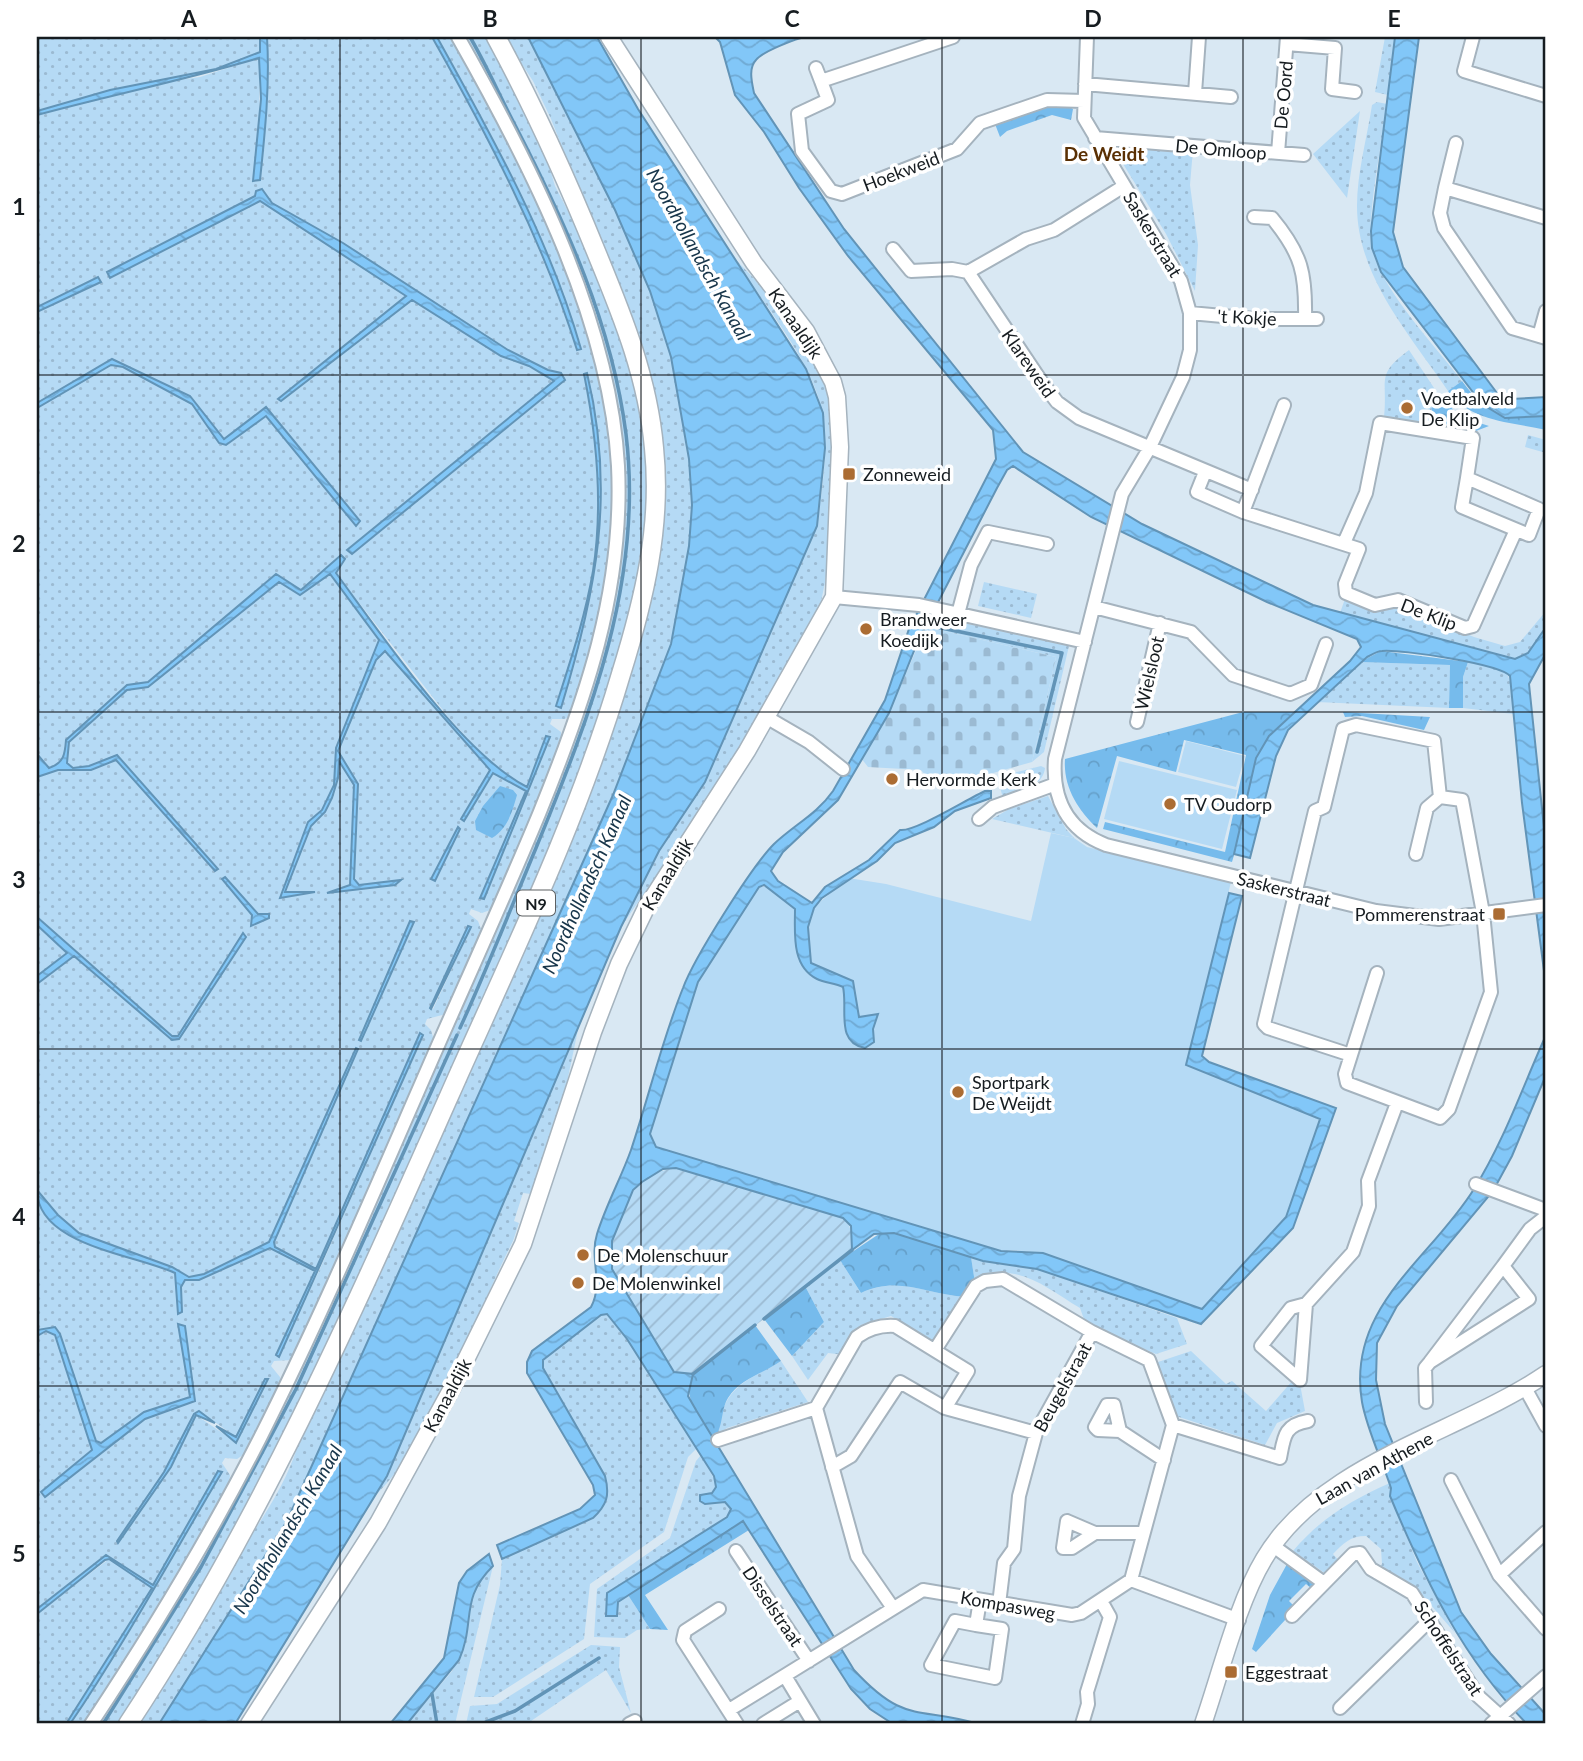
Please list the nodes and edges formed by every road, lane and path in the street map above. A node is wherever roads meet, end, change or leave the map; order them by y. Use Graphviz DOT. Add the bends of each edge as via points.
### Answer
graph roads {
  1 [pos="458,37"];
  2 [pos="496,37"];
  3 [pos="610,37"];
  4 [pos="953,37"];
  5 [pos="1087,37"];
  6 [pos="1199,37"];
  7 [pos="1473,37"];
  8 [pos="1287,40"];
  9 [pos="1085,84"];
  10 [pos="1355,92"];
  11 [pos="1195,93"];
  12 [pos="1546,96"];
  13 [pos="1231,97"];
  14 [pos="1084,102"];
  15 [pos="1096,138"];
  16 [pos="1456,143"];
  17 [pos="1278,153"];
  18 [pos="1304,155"];
  19 [pos="1124,186"];
  20 [pos="1445,188"];
  21 [pos="1254,217"];
  22 [pos="1546,218"];
  23 [pos="893,249"];
  24 [pos="968,272"];
  25 [pos="1546,311"];
  26 [pos="1190,313"];
  27 [pos="1543,337"];
  28 [pos="1284,405"];
  29 [pos="1149,449"];
  30 [pos="1205,472"];
  31 [pos="1467,478"];
  32 [pos="1252,490"];
  33 [pos="1243,512"];
  34 [pos="1516,530"];
  35 [pos="1344,543"];
  36 [pos="1047,544"];
  37 [pos="834,597"];
  38 [pos="1094,607"];
  39 [pos="958,614"];
  40 [pos="1160,624"];
  41 [pos="1085,642"];
  42 [pos="1326,644"];
  43 [pos="766,717"];
  44 [pos="1137,722"];
  45 [pos="843,769"];
  46 [pos="1053,785"];
  47 [pos="1440,797"];
  48 [pos="979,819"];
  49 [pos="1416,854"];
  50 [pos="1296,892"];
  51 [pos="1546,905"];
  52 [pos="1483,913"];
  53 [pos="1377,973"];
  54 [pos="1351,1055"];
  55 [pos="1397,1103"];
  56 [pos="1476,1184"];
  57 [pos="1545,1211"];
  58 [pos="1503,1266"];
  59 [pos="1306,1304"];
  60 [pos="1092,1332"];
  61 [pos="935,1350"];
  62 [pos="1430,1362"];
  63 [pos="1546,1374"];
  64 [pos="1525,1388"];
  65 [pos="1426,1402"];
  66 [pos="816,1408"];
  67 [pos="945,1408"];
  68 [pos="1543,1409"];
  69 [pos="1308,1421"];
  70 [pos="1173,1425"];
  71 [pos="1546,1426"];
  72 [pos="1120,1431"];
  73 [pos="1036,1433"];
  74 [pos="718,1440"];
  75 [pos="1164,1460"];
  76 [pos="832,1467"];
  77 [pos="1451,1480"];
  78 [pos="1546,1532"];
  79 [pos="1095,1533"];
  80 [pos="1142,1533"];
  81 [pos="1272,1545"];
  82 [pos="736,1551"];
  83 [pos="1499,1575"];
  84 [pos="1131,1580"];
  85 [pos="1324,1583"];
  86 [pos="979,1600"];
  87 [pos="1101,1601"];
  88 [pos="999,1604"];
  89 [pos="893,1608"];
  90 [pos="719,1609"];
  91 [pos="1292,1616"];
  92 [pos="1431,1619"];
  93 [pos="1239,1620"];
  94 [pos="976,1625"];
  95 [pos="1546,1629"];
  96 [pos="810,1661"];
  97 [pos="785,1676"];
  98 [pos="1545,1677"];
  99 [pos="800,1702"];
  100 [pos="1340,1708"];
  101 [pos="729,1710"];
  102 [pos="1502,1718"];
  103 [pos="91,1724"];
  104 [pos="128,1724"];
  105 [pos="249,1724"];
  106 [pos="737,1724"];
  107 [pos="763,1724"];
  108 [pos="814,1724"];
  109 [pos="1082,1724"];
  110 [pos="1203,1724"];
  1 -- 103 [label="street" via="561,245 601,358 614,426 619,510 606,619 572,731 494,924 317,1317 213,1525"];
  2 -- 104 [label="main road, N9" via="570,187 643,376 654,449 656,508 644,600 564,841 328,1365 241,1536"];
  3 -- 37 [label="street, Kanaaldijk" via="754,263 806,331 833,382 840,447"];
  4 -- 14 [label="street, Hoekweid" via="818,74 828,100 798,114 802,151 831,191 842,194 957,149 980,123 1048,100"];
  5 -- 9 [label="street, Saskerstraat"];
  6 -- 11 [label="street"];
  7 -- 12 [label="street" via="1464,71"];
  8 -- 10 [label="street" via="1335,48 1332,89"];
  8 -- 17 [label="street, De Oord"];
  9 -- 11 [label="street"];
  9 -- 14 [label="street, Saskerstraat"];
  11 -- 13 [label="street"];
  14 -- 15 [label="street, Saskerstraat" via="1084,118"];
  15 -- 17 [label="street, De Omloop"];
  15 -- 19 [label="street, Saskerstraat"];
  16 -- 20 [label="street"];
  17 -- 18 [label="street, De Omloop"];
  19 -- 24 [label="street" via="1054,230 1026,239"];
  19 -- 26 [label="street, Saskerstraat" via="1181,281"];
  20 -- 22 [label="street"];
  20 -- 27 [label="street" via="1440,213 1444,228 1512,328"];
  21 -- 26 [label="street, 't Kokje" via="1272,218 1295,251 1306,280 1311,319"];
  23 -- 24 [label="street" via="911,271"];
  24 -- 29 [label="street, Klareweid" via="1057,402 1079,418"];
  25 -- 27 [label="street"];
  26 -- 29 [label="street, Saskerstraat" via="1190,349 1183,377"];
  28 -- 32 [label="street"];
  29 -- 30 [label="street"];
  29 -- 38 [label="street, Saskerstraat" via="1122,494"];
  30 -- 32 [label="street"];
  30 -- 33 [label="street" via="1197,492"];
  31 -- 34 [label="street" via="1462,506"];
  31 -- 34 [label="street" via="1539,509 1529,535"];
  31 -- 35 [label="street" via="1473,438 1380,423 1366,492"];
  32 -- 33 [label="street"];
  33 -- 35 [label="street"];
  34 -- 35 [label="street, De Klip" via="1474,626 1465,628 1398,600 1375,605 1346,593 1345,584 1359,549"];
  36 -- 39 [label="street" via="988,532 971,565"];
  37 -- 39 [label="street"];
  37 -- 43 [label="street, Kanaaldijk"];
  38 -- 40 [label="street, Wielsloot"];
  38 -- 41 [label="street"];
  39 -- 41 [label="street"];
  40 -- 42 [label="street, Wielsloot" via="1191,632 1233,675 1290,694 1311,685"];
  40 -- 44 [label="street, Wielsloot"];
  41 -- 46 [label="street" via="1055,759"];
  43 -- 45 [label="street"];
  43 -- 105 [label="street, Kanaaldijk" via="673,861 624,953 523,1244 452,1388 378,1523"];
  46 -- 48 [label="street" via="993,807"];
  46 -- 50 [label="street, Saskerstraat" via="1085,837"];
  47 -- 49 [label="street" via="1427,808"];
  47 -- 50 [label="street" via="1434,741 1356,724 1343,729 1324,807 1315,811"];
  47 -- 52 [label="street" via="1462,800"];
  50 -- 52 [label="street, Saskerstraat" via="1376,911 1439,919"];
  50 -- 54 [label="street" via="1264,1024"];
  51 -- 52 [label="street, Saskerstraat"];
  52 -- 55 [label="street" via="1491,992 1449,1109 1440,1118"];
  53 -- 54 [label="street"];
  54 -- 55 [label="street" via="1347,1083"];
  55 -- 59 [label="street" via="1368,1181 1368,1206 1353,1252"];
  56 -- 57 [label="street"];
  57 -- 58 [label="street"];
  58 -- 62 [label="street"];
  58 -- 62 [label="street" via="1529,1299"];
  59 -- 59 [label="street" via="1291,1308 1261,1346 1300,1380"];
  60 -- 61 [label="street, Beugelstraat" via="1003,1279 994,1279 976,1286"];
  60 -- 70 [label="street" via="1149,1360"];
  60 -- 73 [label="street, Beugelstraat"];
  61 -- 66 [label="street" via="895,1326 865,1331 857,1337"];
  61 -- 67 [label="street" via="968,1371"];
  62 -- 65 [label="street" via="1425,1368"];
  63 -- 64 [label="street, Laan van Athene"];
  64 -- 68 [label="street"];
  64 -- 81 [label="street, Laan van Athene" via="1320,1495 1293,1518"];
  66 -- 74 [label="street"];
  66 -- 76 [label="street"];
  67 -- 73 [label="street"];
  67 -- 76 [label="street" via="900,1382 851,1457"];
  68 -- 71 [label="street"];
  69 -- 70 [label="street" via="1293,1423 1285,1432 1280,1458"];
  70 -- 75 [label="street"];
  72 -- 75 [label="street"];
  73 -- 88 [label="street, Beugelstraat" via="1019,1496 1014,1549 1004,1563"];
  75 -- 80 [label="street"];
  76 -- 89 [label="street" via="857,1556"];
  77 -- 83 [label="street"];
  78 -- 83 [label="street"];
  79 -- 80 [label="street"];
  80 -- 84 [label="street"];
  81 -- 85 [label="street"];
  81 -- 93 [label="street, Laan van Athene"];
  82 -- 96 [label="street, Disselstraat"];
  83 -- 95 [label="street"];
  84 -- 87 [label="street, Kompasweg"];
  84 -- 93 [label="street"];
  85 -- 91 [label="street, Schoffelstraat"];
  85 -- 92 [label="street, Schoffelstraat" via="1360,1553 1371,1569 1412,1593"];
  86 -- 88 [label="street, Kompasweg"];
  86 -- 89 [label="street, Kompasweg" via="923,1590"];
  86 -- 94 [label="street"];
  87 -- 88 [label="street, Kompasweg" via="1072,1615"];
  87 -- 109 [label="street" via="1110,1618"];
  89 -- 96 [label="street, Kompasweg"];
  90 -- 101 [label="street" via="685,1631 683,1640"];
  92 -- 100 [label="street"];
  92 -- 102 [label="street, Schoffelstraat" via="1478,1696"];
  93 -- 110 [label="street, Laan van Athene"];
  94 -- 94 [label="street" via="955,1621 931,1665 995,1678 1002,1629"];
  96 -- 97 [label="street"];
  97 -- 99 [label="street"];
  97 -- 101 [label="street"];
  98 -- 102 [label="street"];
  99 -- 107 [label="street"];
  99 -- 108 [label="street"];
  101 -- 106 [label="street"];
}
